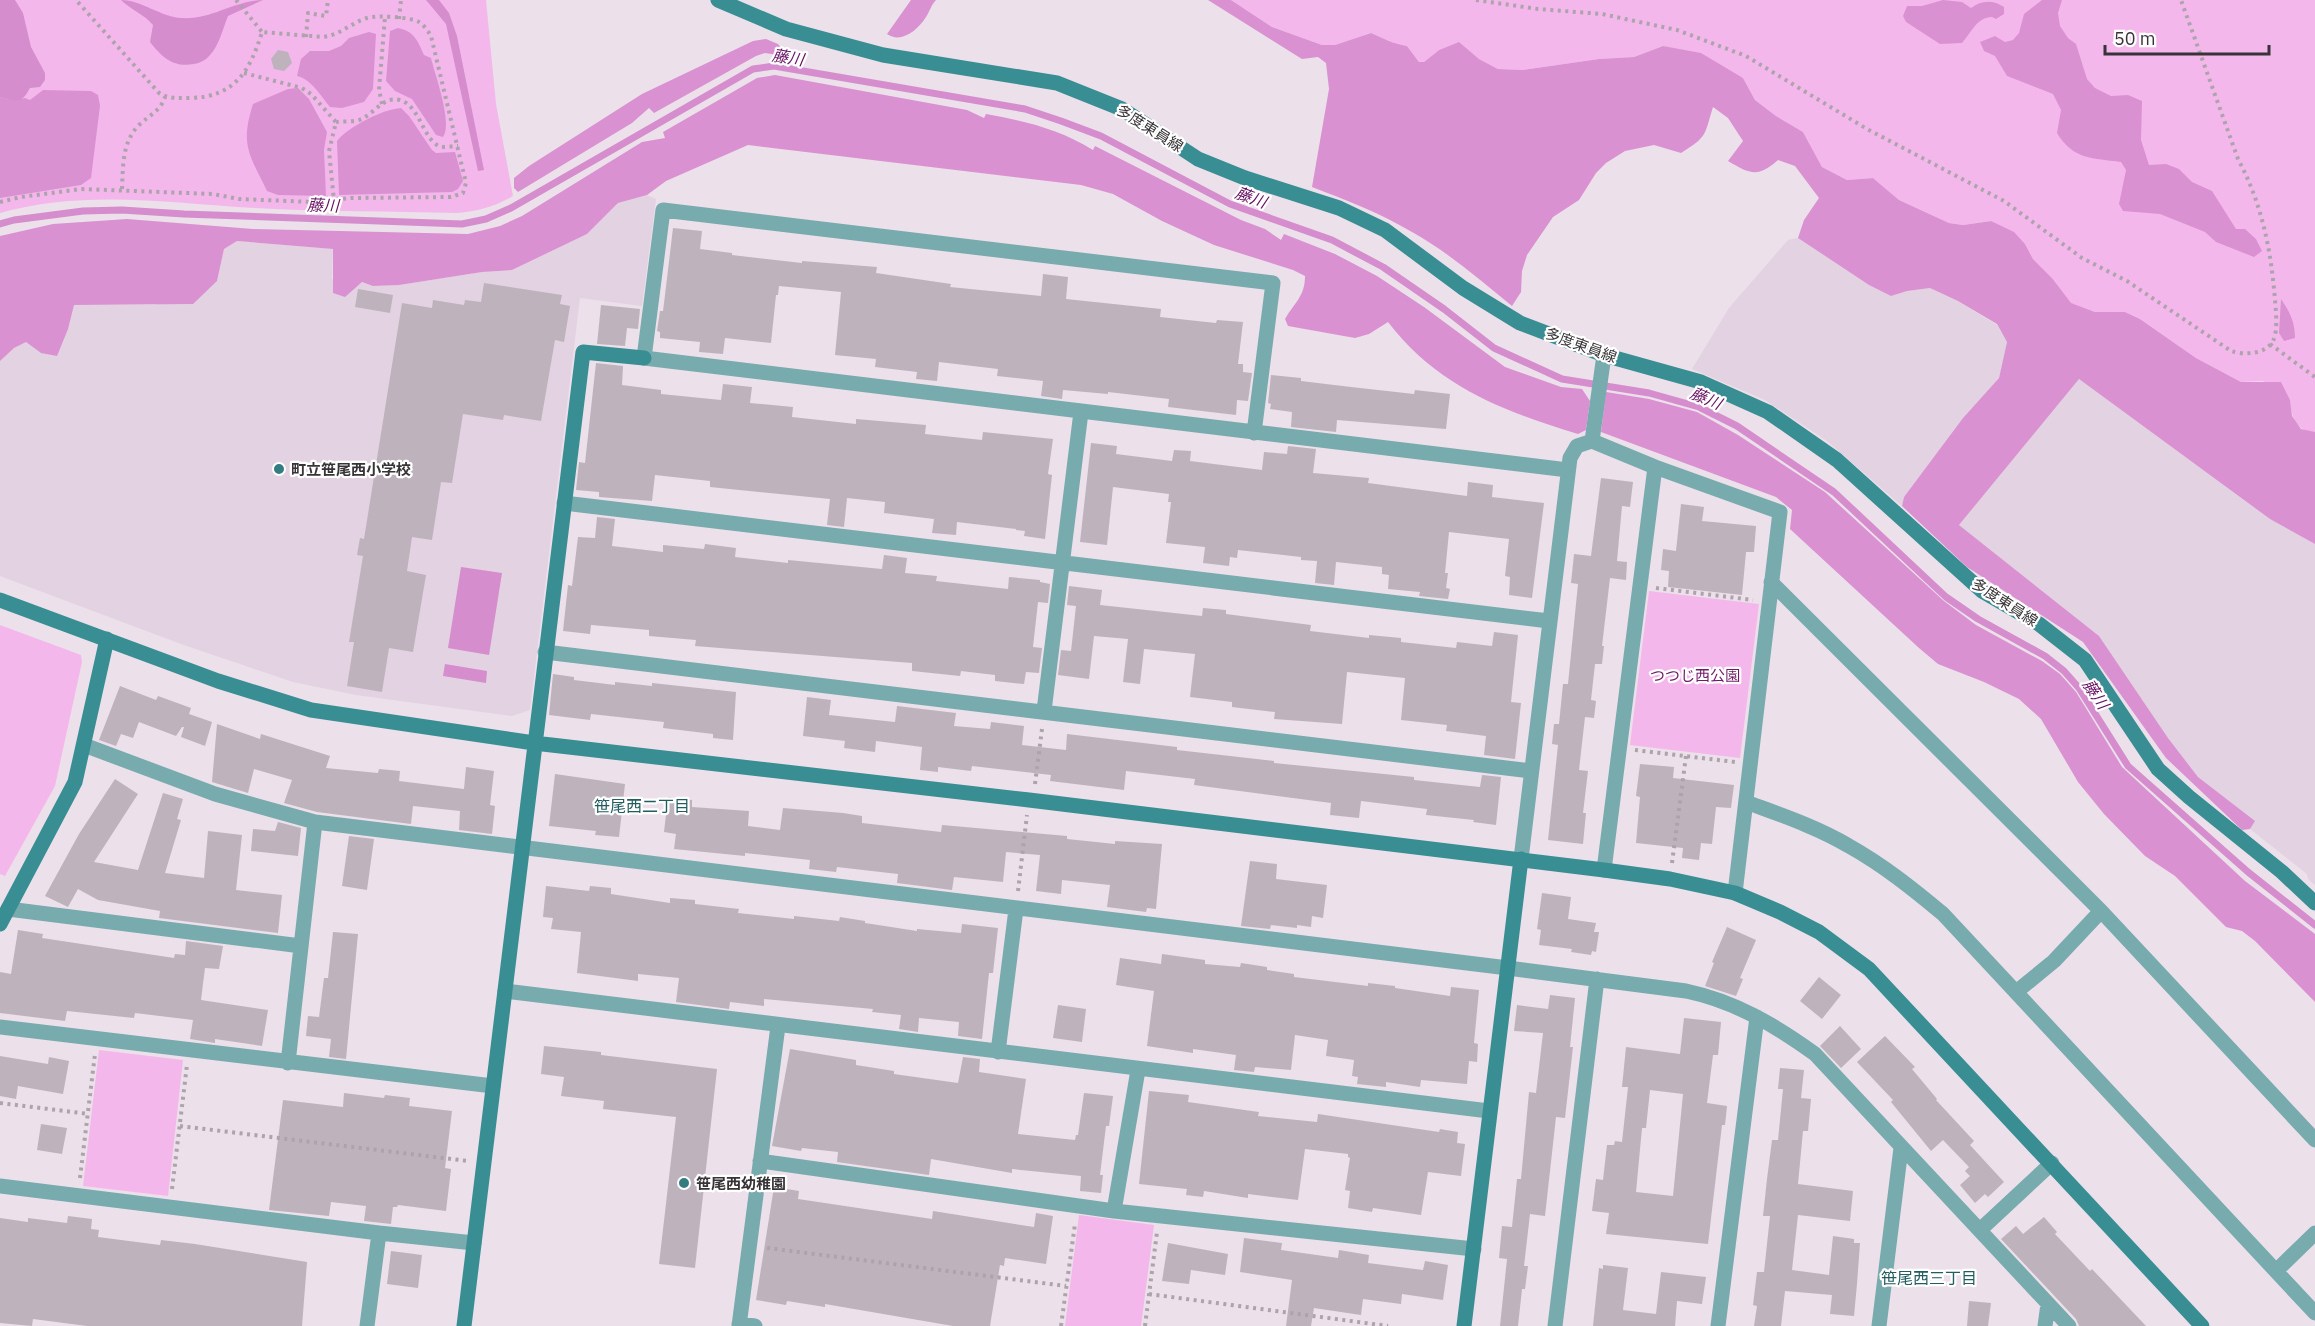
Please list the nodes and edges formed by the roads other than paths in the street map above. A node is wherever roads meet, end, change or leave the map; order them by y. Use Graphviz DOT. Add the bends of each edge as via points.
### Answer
graph roads {
  1 [pos="718,0"];
  2 [pos="644,358"];
  3 [pos="1603,362"];
  4 [pos="1081,412"];
  5 [pos="1254,433"];
  6 [pos="1592,441"];
  7 [pos="1655,467"];
  8 [pos="1568,470"];
  9 [pos="564,503"];
  10 [pos="1062,561"];
  11 [pos="1771,582"];
  12 [pos="0,600"];
  13 [pos="1549,621"];
  14 [pos="107,639"];
  15 [pos="545,652"];
  16 [pos="1044,711"];
  17 [pos="534,743"];
  18 [pos="84,745"];
  19 [pos="1531,771"];
  20 [pos="1746,802"];
  21 [pos="315,822"];
  22 [pos="522,848"];
  23 [pos="1521,860"];
  24 [pos="1605,870"];
  25 [pos="1735,893"];
  26 [pos="2315,903"];
  27 [pos="8,909"];
  28 [pos="1016,909"];
  29 [pos="2101,910"];
  30 [pos="0,924"];
  31 [pos="301,946"];
  32 [pos="1508,968"];
  33 [pos="1597,979"];
  34 [pos="505,991"];
  35 [pos="2016,992"];
  36 [pos="1757,1017"];
  37 [pos="778,1026"];
  38 [pos="0,1027"];
  39 [pos="998,1052"];
  40 [pos="288,1063"];
  41 [pos="1138,1070"];
  42 [pos="493,1086"];
  43 [pos="1489,1111"];
  44 [pos="2315,1140"];
  45 [pos="1901,1148"];
  46 [pos="760,1161"];
  47 [pos="2052,1163"];
  48 [pos="0,1186"];
  49 [pos="1114,1211"];
  50 [pos="1981,1229"];
  51 [pos="379,1233"];
  52 [pos="2315,1233"];
  53 [pos="474,1243"];
  54 [pos="1474,1249"];
  55 [pos="2276,1271"];
  56 [pos="2048,1304"];
  57 [pos="2315,1313"];
  58 [pos="739,1325"];
  59 [pos="367,1326"];
  60 [pos="464,1326"];
  61 [pos="755,1326"];
  62 [pos="1464,1326"];
  63 [pos="1555,1326"];
  64 [pos="1718,1326"];
  65 [pos="1879,1326"];
  66 [pos="2046,1326"];
  67 [pos="2069,1326"];
  68 [pos="2202,1326"];
  1 -- 3 [label="street, 多度東員線" via="786,29 883,55 1058,83 1122,109 1198,159 1339,208 1385,230 1464,288 1520,322"];
  2 -- 4 [label="street"];
  2 -- 5 [label="street" via="663,210 1272,283"];
  2 -- 9 [label="street" via="583,352"];
  3 -- 6 [label="street"];
  3 -- 26 [label="street, 多度東員線" via="1701,382 1768,412 1837,460 1982,591 2039,624 2085,660 2157,769"];
  4 -- 5 [label="street"];
  4 -- 10 [label="street"];
  5 -- 8 [label="street"];
  6 -- 7 [label="street"];
  6 -- 8 [label="street" via="1577,446"];
  7 -- 11 [label="street" via="1780,512"];
  7 -- 24 [label="street"];
  8 -- 13 [label="street"];
  9 -- 10 [label="street"];
  9 -- 15 [label="street"];
  10 -- 13 [label="street"];
  10 -- 16 [label="street"];
  11 -- 20 [label="street"];
  11 -- 29 [label="street"];
  12 -- 14 [label="street"];
  13 -- 19 [label="street"];
  14 -- 17 [label="street" via="218,681 311,710"];
  14 -- 18 [label="street"];
  15 -- 16 [label="street"];
  15 -- 17 [label="street"];
  16 -- 19 [label="street"];
  17 -- 22 [label="street"];
  17 -- 23 [label="street"];
  18 -- 21 [label="street" via="215,794"];
  18 -- 27 [label="street" via="75,782"];
  19 -- 23 [label="street"];
  20 -- 25 [label="street"];
  20 -- 35 [label="street" via="1847,845 1901,879 1943,914"];
  21 -- 22 [label="street"];
  21 -- 31 [label="street"];
  22 -- 28 [label="street"];
  22 -- 34 [label="street"];
  23 -- 24 [label="street"];
  23 -- 32 [label="street"];
  24 -- 25 [label="street"];
  25 -- 47 [label="street" via="1819,932 1869,969"];
  27 -- 30 [label="street"];
  27 -- 31 [label="street"];
  28 -- 32 [label="street"];
  28 -- 39 [label="street"];
  29 -- 35 [label="street" via="2054,961"];
  29 -- 44 [label="street"];
  31 -- 40 [label="street"];
  32 -- 33 [label="street"];
  32 -- 43 [label="street"];
  33 -- 36 [label="street" via="1705,995"];
  33 -- 63 [label="street"];
  34 -- 37 [label="street"];
  34 -- 42 [label="street"];
  35 -- 55 [label="street"];
  36 -- 45 [label="street" via="1815,1054"];
  36 -- 64 [label="street"];
  37 -- 39 [label="street"];
  37 -- 46 [label="street"];
  38 -- 40 [label="street"];
  39 -- 41 [label="street"];
  40 -- 42 [label="street"];
  41 -- 43 [label="street"];
  41 -- 49 [label="street"];
  42 -- 53 [label="street"];
  43 -- 54 [label="street"];
  45 -- 50 [label="street"];
  45 -- 65 [label="street"];
  46 -- 49 [label="street"];
  46 -- 58 [label="street"];
  47 -- 50 [label="street"];
  47 -- 68 [label="street"];
  48 -- 51 [label="street"];
  49 -- 54 [label="street"];
  50 -- 56 [label="street"];
  51 -- 53 [label="street"];
  51 -- 59 [label="street"];
  52 -- 55 [label="street"];
  53 -- 60 [label="street"];
  54 -- 62 [label="street"];
  55 -- 57 [label="street"];
  56 -- 66 [label="street"];
  56 -- 67 [label="street"];
  58 -- 61 [label="street"];
}
